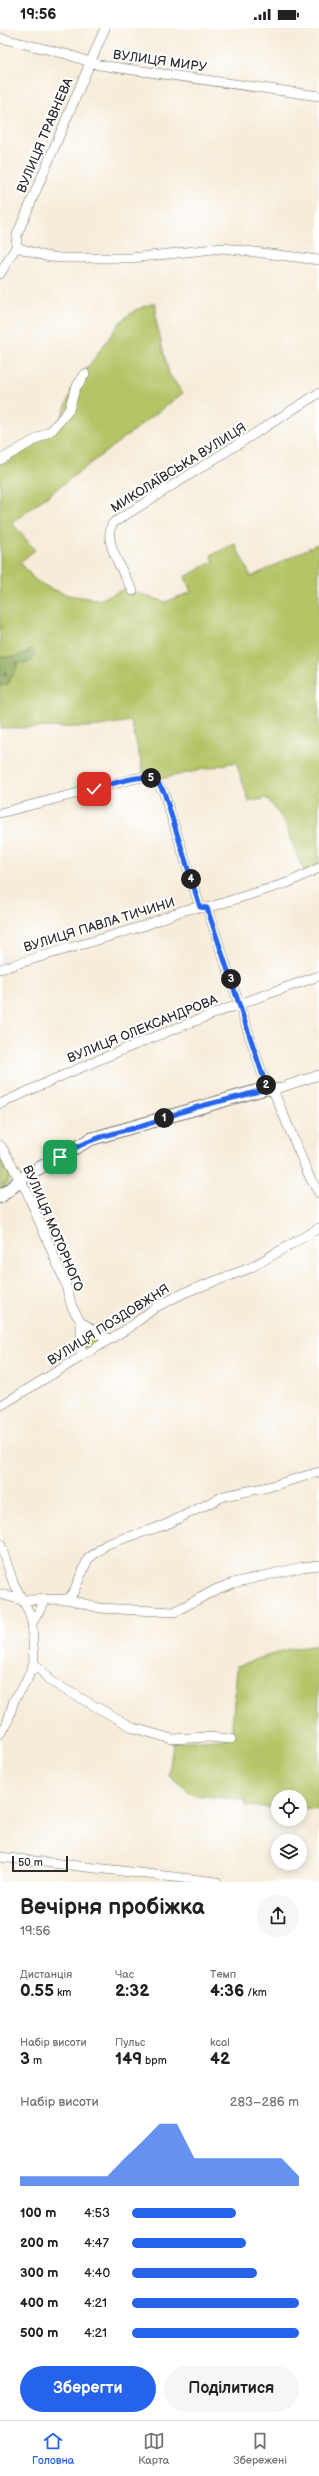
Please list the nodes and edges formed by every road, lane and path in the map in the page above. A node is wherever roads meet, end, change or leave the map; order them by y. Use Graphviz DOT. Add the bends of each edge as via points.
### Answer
graph roads {
  1 [pos="105,28"];
  2 [pos="0,38"];
  3 [pos="89,62"];
  4 [pos="319,96"];
  5 [pos="16,247"];
  6 [pos="319,260"];
  7 [pos="0,274"];
  8 [pos="85,374"];
  9 [pos="319,393"];
  10 [pos="0,460"];
  11 [pos="133,591"];
  12 [pos="0,813"];
  13 [pos="319,868"];
  14 [pos="203,908"];
  15 [pos="0,969"];
  16 [pos="319,976"];
  17 [pos="239,1003"];
  18 [pos="319,1075"];
  19 [pos="270,1089"];
  20 [pos="0,1104"];
  21 [pos="0,1145"];
  22 [pos="18,1181"];
  23 [pos="319,1193"];
  24 [pos="0,1197"];
  25 [pos="319,1228"];
  26 [pos="81,1322"];
  27 [pos="111,1339"];
  28 [pos="81,1357"];
  29 [pos="0,1406"];
  30 [pos="319,1472"];
  31 [pos="0,1543"];
  32 [pos="319,1565"];
  33 [pos="0,1594"];
  34 [pos="68,1599"];
  35 [pos="22,1600"];
  36 [pos="45,1601"];
  37 [pos="32,1623"];
  38 [pos="34,1663"];
  39 [pos="0,1734"];
  40 [pos="231,1739"];
  41 [pos="0,1857"];
  42 [pos="217,1882"];
  1 -- 3 [label="street, ВУЛИЦЯ ТРАВНЕВА"];
  2 -- 3 [label="street, ВУЛИЦЯ МИРУ"];
  3 -- 4 [label="street, ВУЛИЦЯ МИРУ"];
  3 -- 5 [label="street, ВУЛИЦЯ ТРАВНЕВА" via="17,235"];
  5 -- 6 [label="street" via="59,258 131,258 223,248"];
  5 -- 7 [label="street, ВУЛИЦЯ ТРАВНЕВА"];
  8 -- 10 [label="street" via="75,389 69,410 52,430"];
  9 -- 11 [label="street, МИКОЛАЇВСЬКА ВУЛИЦЯ" via="113,523 109,532 110,543"];
  12 -- 14 [label="street" via="149,777 158,783 164,792"];
  13 -- 14 [label="street, ВУЛИЦЯ ПАВЛА ТИЧИНИ" via="290,882"];
  14 -- 15 [label="street, ВУЛИЦЯ ПАВЛА ТИЧИНИ"];
  14 -- 17 [label="street"];
  16 -- 17 [label="street, ВУЛИЦЯ ОЛЕКСАНДРОВА"];
  17 -- 19 [label="street"];
  17 -- 20 [label="street, ВУЛИЦЯ ОЛЕКСАНДРОВА" via="88,1063"];
  18 -- 19 [label="street"];
  19 -- 22 [label="street" via="91,1139"];
  19 -- 23 [label="street"];
  21 -- 22 [label="street, ВУЛИЦЯ МОТОРНОГО" via="14,1165"];
  22 -- 24 [label="street"];
  22 -- 26 [label="street, ВУЛИЦЯ МОТОРНОГО" via="26,1190 65,1282 72,1307"];
  25 -- 27 [label="street, ВУЛИЦЯ ПОЗДОВЖНЯ" via="250,1268 170,1299"];
  26 -- 27 [label="street, ВУЛИЦЯ МОТОРНОГО"];
  26 -- 28 [label="street, ВУЛИЦЯ МОТОРНОГО"];
  27 -- 28 [label="street, ВУЛИЦЯ ПОЗДОВЖНЯ"];
  28 -- 29 [label="street, ВУЛИЦЯ ПОЗДОВЖНЯ"];
  30 -- 34 [label="street" via="268,1487 224,1496 165,1525 107,1544 88,1559"];
  31 -- 35 [label="street"];
  32 -- 34 [label="street" via="234,1583 174,1612 99,1608"];
  33 -- 35 [label="street"];
  34 -- 36 [label="street"];
  35 -- 36 [label="street"];
  35 -- 37 [label="street"];
  36 -- 37 [label="street"];
  37 -- 38 [label="street"];
  38 -- 39 [label="street" via="14,1700 7,1724"];
  38 -- 40 [label="street" via="50,1681 134,1728 172,1739"];
  41 -- 42 [label="street"];
}
